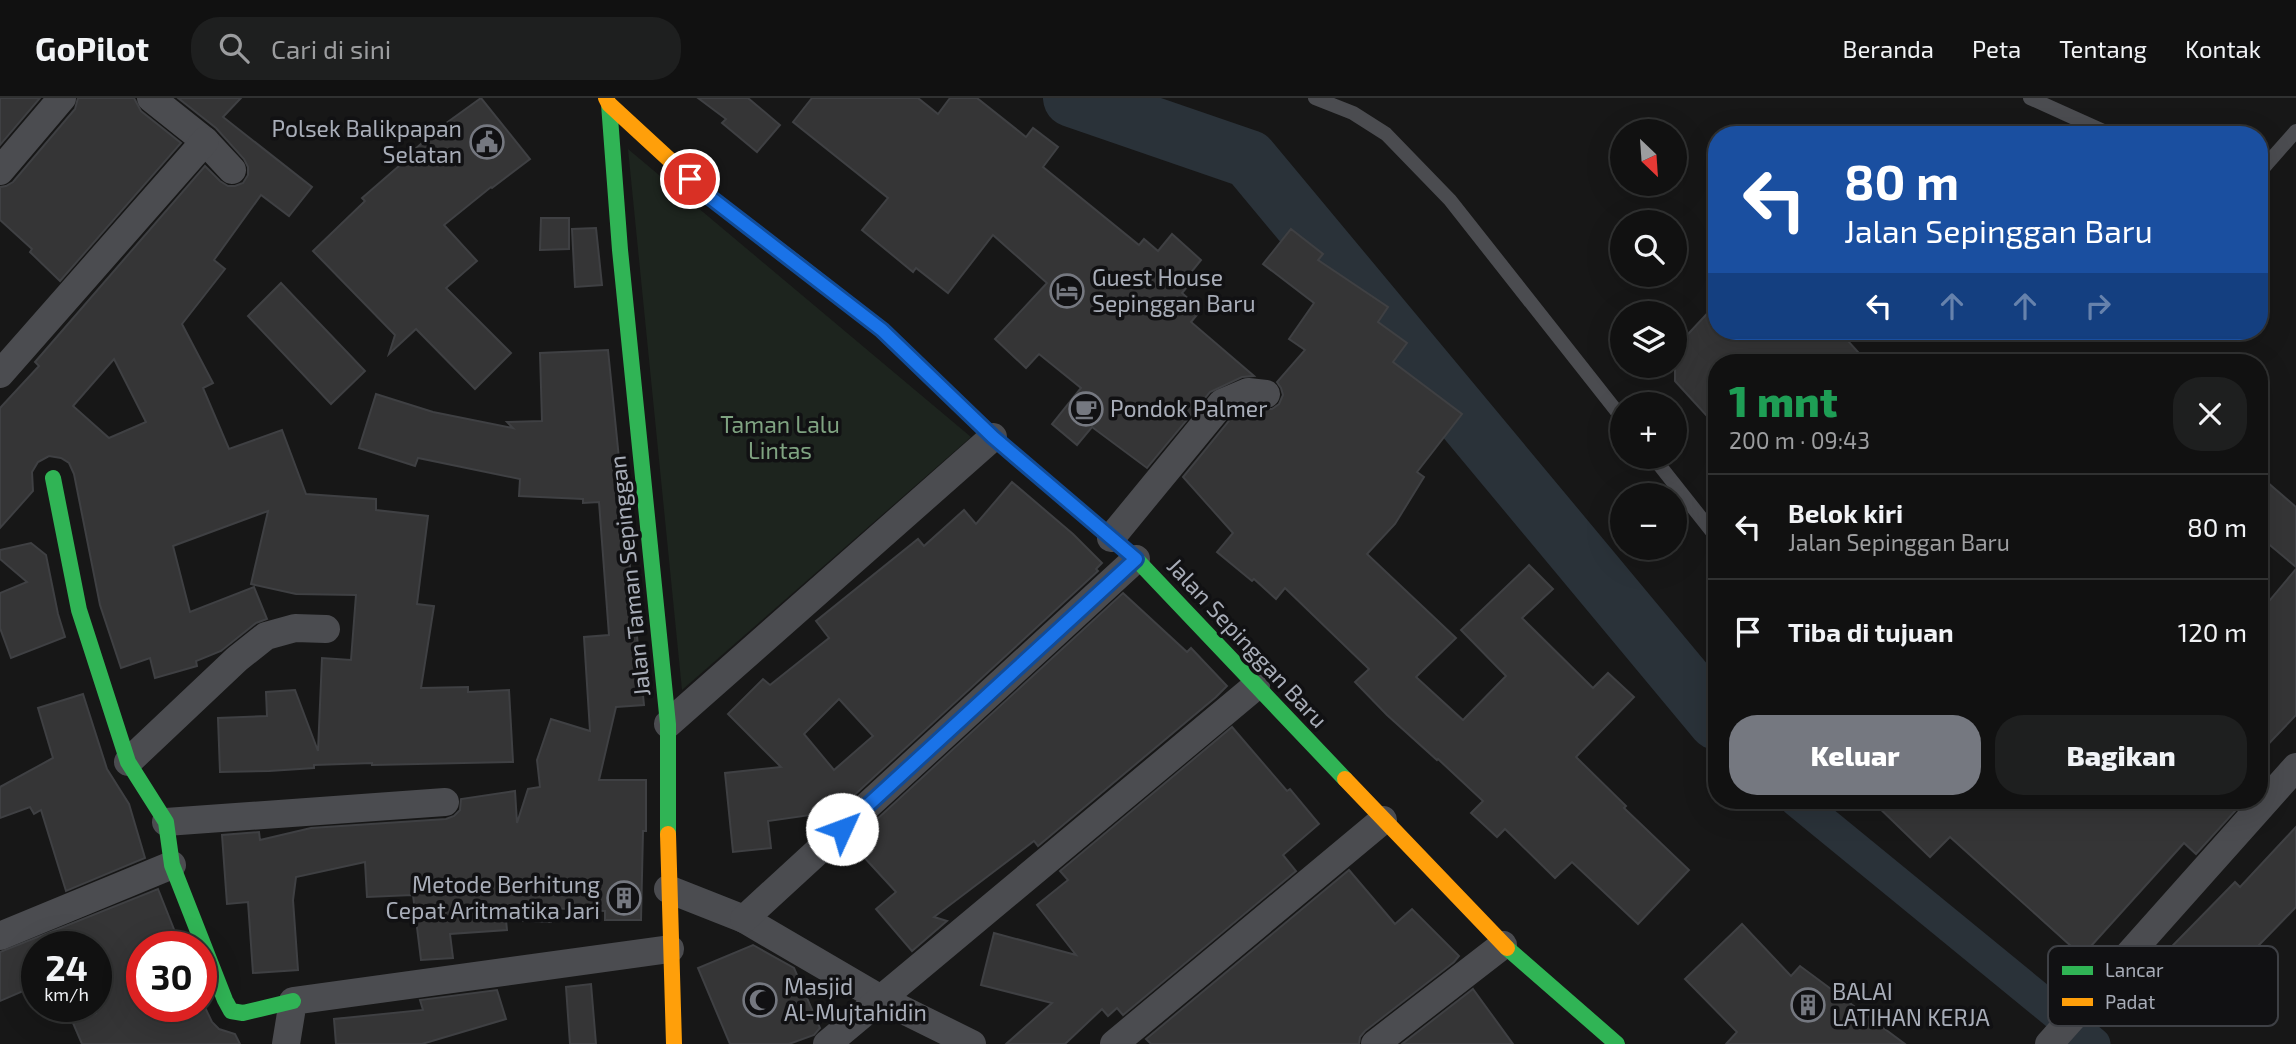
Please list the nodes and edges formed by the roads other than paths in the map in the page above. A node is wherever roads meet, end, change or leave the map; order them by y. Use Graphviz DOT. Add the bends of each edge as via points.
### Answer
graph roads {
  1 [pos="62,98"];
  2 [pos="152,98"];
  3 [pos="1315,98"];
  4 [pos="2030,98"];
  5 [pos="608,101"];
  6 [pos="2092,126"];
  7 [pos="2296,131"];
  8 [pos="205,141"];
  9 [pos="2268,163"];
  10 [pos="232,170"];
  11 [pos="0,171"];
  12 [pos="0,374"];
  13 [pos="1266,394"];
  14 [pos="1610,403"];
  15 [pos="993,437"];
  16 [pos="1662,469"];
  17 [pos="53,478"];
  18 [pos="1708,527"];
  19 [pos="1111,538"];
  20 [pos="1136,559"];
  21 [pos="326,629"];
  22 [pos="1256,686"];
  23 [pos="668,724"];
  24 [pos="128,762"];
  25 [pos="2296,767"];
  26 [pos="2268,799"];
  27 [pos="445,802"];
  28 [pos="2259,809"];
  29 [pos="1383,820"];
  30 [pos="166,822"];
  31 [pos="172,865"];
  32 [pos="668,889"];
  33 [pos="744,919"];
  34 [pos="0,936"];
  35 [pos="1503,945"];
  36 [pos="2138,946"];
  37 [pos="670,949"];
  38 [pos="881,999"];
  39 [pos="293,1001"];
  40 [pos="2066,1026"];
  41 [pos="286,1044"];
  42 [pos="674,1044"];
  43 [pos="827,1044"];
  44 [pos="972,1044"];
  45 [pos="1114,1044"];
  46 [pos="1375,1044"];
  47 [pos="1617,1044"];
  48 [pos="2049,1044"];
  1 -- 11 [label="street"];
  2 -- 8 [label="street"];
  3 -- 14 [label="lane" via="1353,113 1386,134 1450,200"];
  4 -- 6 [label="lane"];
  5 -- 15 [label="street, Jalan Sepinggan Baru" via="711,198 882,330"];
  5 -- 23 [label="street, Jalan Taman Sepinggan"];
  7 -- 9 [label="lane"];
  8 -- 10 [label="street"];
  8 -- 12 [label="street"];
  13 -- 19 [label="street" via="1248,392 1222,404"];
  15 -- 19 [label="street, Jalan Sepinggan Baru"];
  15 -- 23 [label="street"];
  16 -- 18 [label="lane"];
  17 -- 24 [label="street" via="79,610"];
  19 -- 20 [label="street, Jalan Sepinggan Baru"];
  20 -- 22 [label="street, Jalan Sepinggan Baru"];
  20 -- 33 [label="street"];
  21 -- 24 [label="street" via="295,628 266,636"];
  22 -- 29 [label="street, Jalan Sepinggan Baru"];
  22 -- 38 [label="street"];
  23 -- 32 [label="street, Jalan Taman Sepinggan"];
  24 -- 30 [label="street"];
  25 -- 26 [label="street"];
  27 -- 30 [label="street"];
  28 -- 36 [label="street"];
  29 -- 35 [label="street, Jalan Sepinggan Baru"];
  29 -- 45 [label="street"];
  30 -- 31 [label="street"];
  31 -- 34 [label="street"];
  31 -- 39 [label="street" via="231,1011 243,1013"];
  32 -- 33 [label="street"];
  32 -- 37 [label="street, Jalan Taman Sepinggan"];
  33 -- 38 [label="street"];
  35 -- 46 [label="street"];
  35 -- 47 [label="street, Jalan Sepinggan Baru"];
  37 -- 39 [label="street"];
  37 -- 42 [label="street, Jalan Taman Sepinggan"];
  38 -- 43 [label="street"];
  38 -- 44 [label="street"];
  39 -- 41 [label="street"];
  40 -- 48 [label="street"];
}
